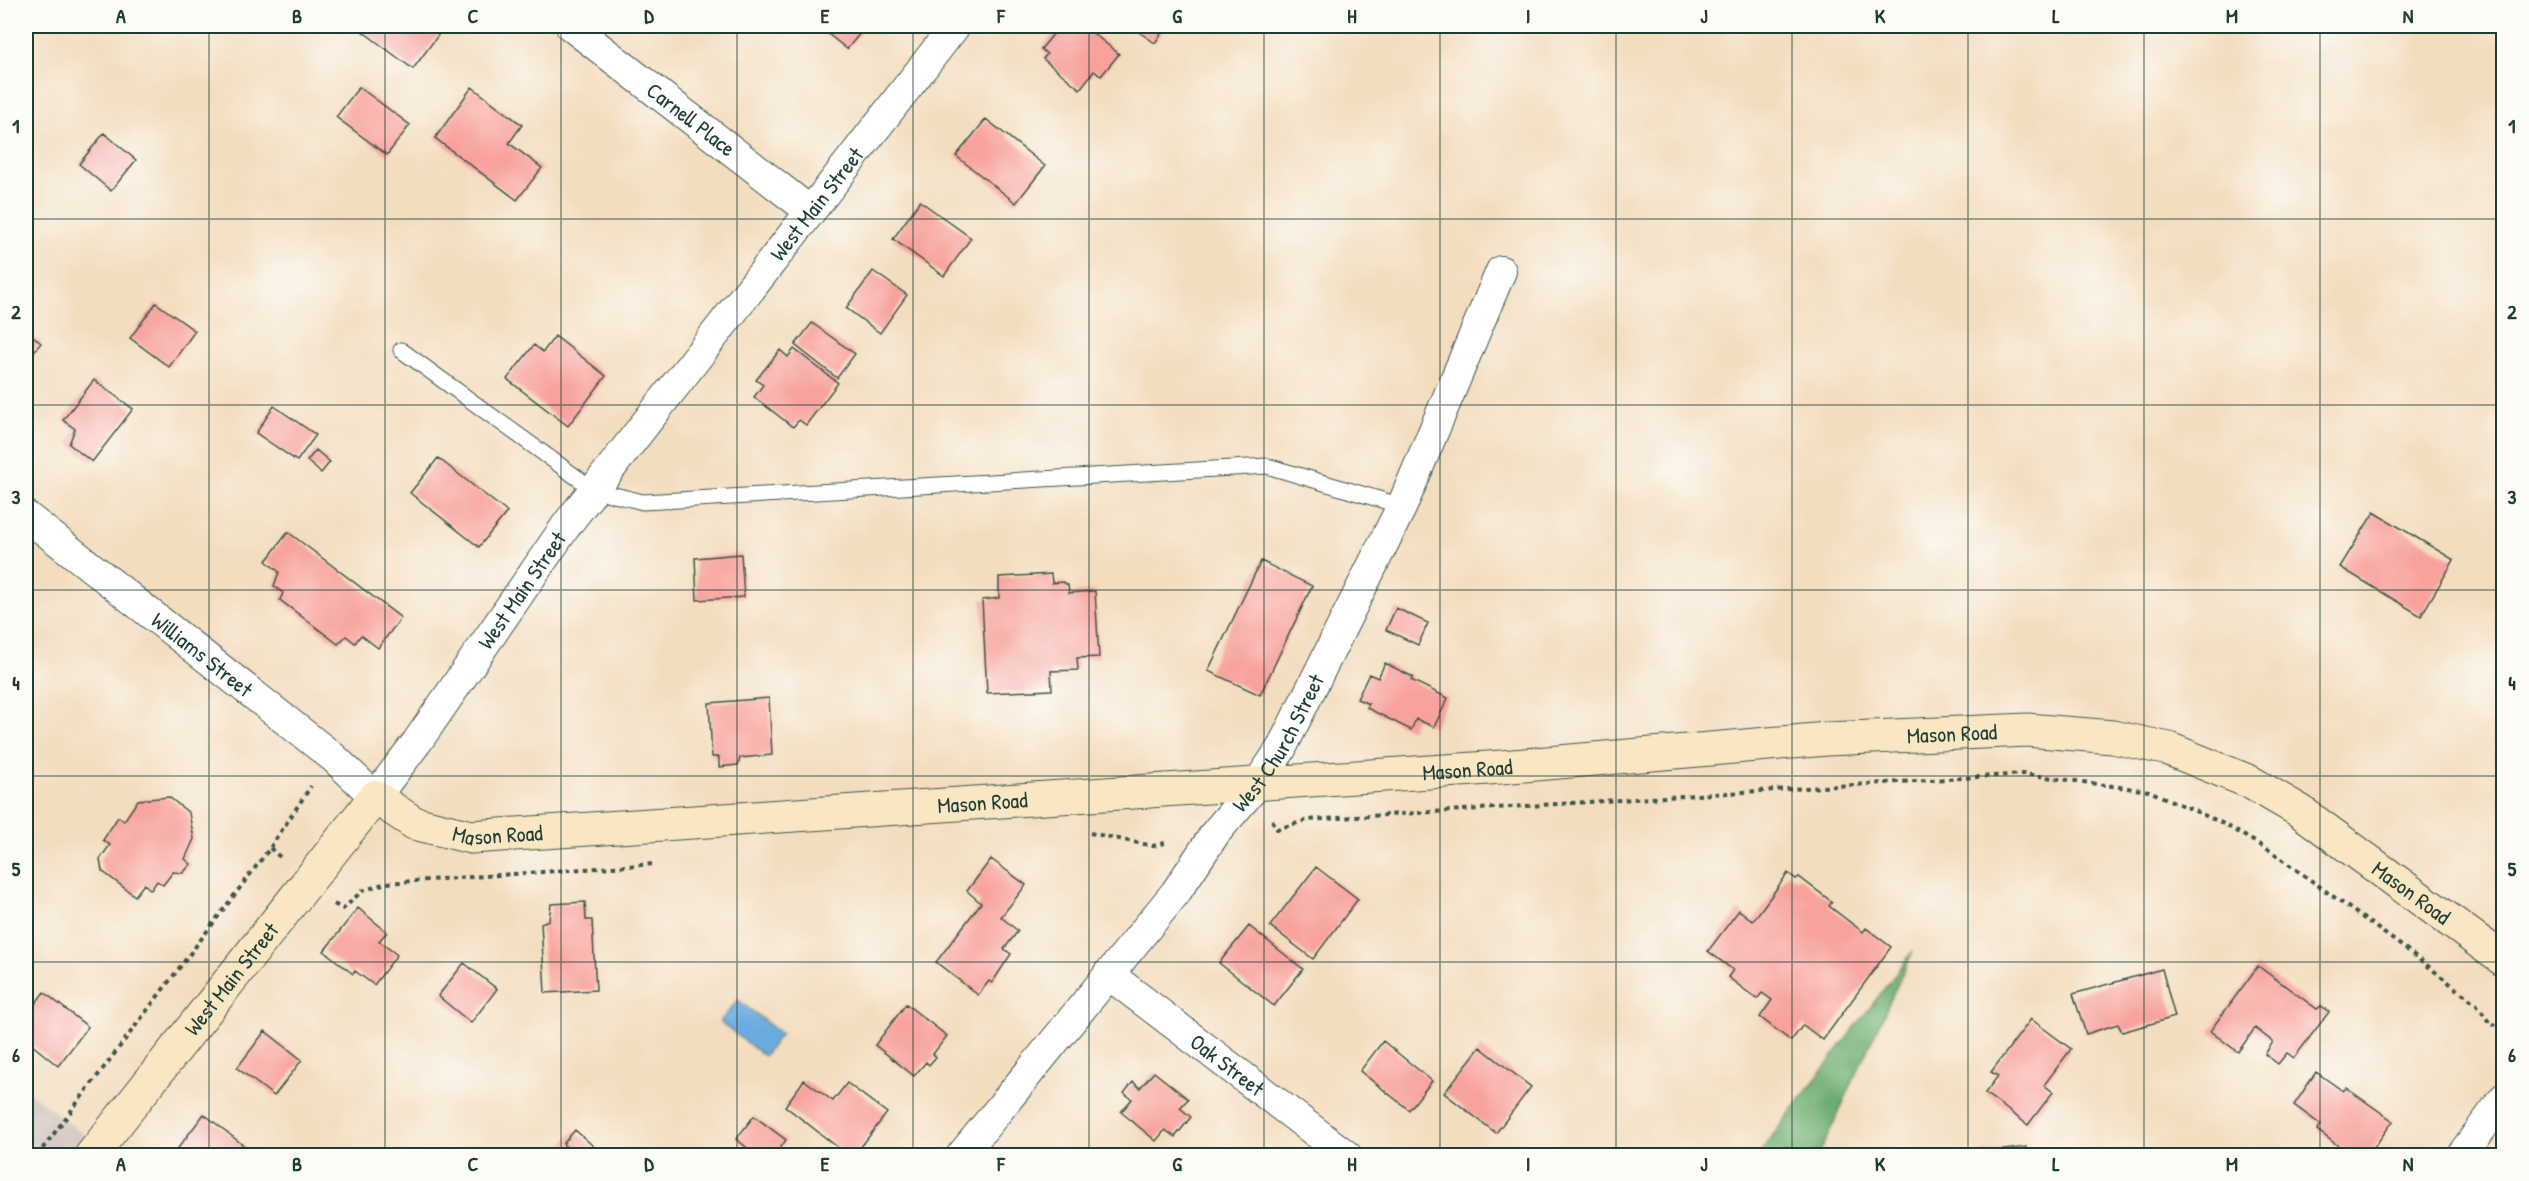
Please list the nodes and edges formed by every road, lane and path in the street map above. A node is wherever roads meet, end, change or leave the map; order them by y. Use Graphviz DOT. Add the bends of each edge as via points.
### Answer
graph roads {
  1 [pos="571,26"];
  2 [pos="955,26"];
  3 [pos="810,211"];
  4 [pos="1502,271"];
  5 [pos="401,350"];
  6 [pos="594,490"];
  7 [pos="1402,506"];
  8 [pos="26,516"];
  9 [pos="1258,783"];
  10 [pos="311,786"];
  11 [pos="375,797"];
  12 [pos="1273,820"];
  13 [pos="1079,834"];
  14 [pos="1153,846"];
  15 [pos="270,848"];
  16 [pos="280,857"];
  17 [pos="661,863"];
  18 [pos="343,909"];
  19 [pos="2504,960"];
  20 [pos="1108,974"];
  21 [pos="2504,1023"];
  22 [pos="2504,1098"];
  23 [pos="37,1155"];
  24 [pos="91,1155"];
  25 [pos="961,1155"];
  26 [pos="1347,1155"];
  27 [pos="2461,1155"];
  1 -- 3 [label="street, Carnell Place"];
  2 -- 3 [label="street, West Main Street"];
  3 -- 6 [label="street, West Main Street"];
  4 -- 7 [label="street, West Church Street"];
  5 -- 6 [label="lane"];
  6 -- 7 [label="lane" via="643,502 1267,466"];
  6 -- 11 [label="street, West Main Street"];
  7 -- 9 [label="street, West Church Street" via="1290,734"];
  8 -- 11 [label="street, Williams Street" via="334,758"];
  9 -- 11 [label="main road, Mason Road" via="471,837 414,823"];
  9 -- 19 [label="main road, Mason Road" via="1827,739 2027,730 2113,737 2169,749 2250,782 2300,811"];
  9 -- 20 [label="street, West Church Street"];
  10 -- 15 [label="path"];
  11 -- 24 [label="main road, West Main Street"];
  12 -- 21 [label="path" via="1277,829 1308,820 2024,774 2150,791 2220,822 2269,850 2476,1004 2491,1025"];
  13 -- 14 [label="path"];
  15 -- 16 [label="path"];
  15 -- 23 [label="path"];
  17 -- 18 [label="path" via="386,883 362,891"];
  20 -- 25 [label="street, West Church Street"];
  20 -- 26 [label="street, Oak Street"];
  22 -- 27 [label="street"];
}
